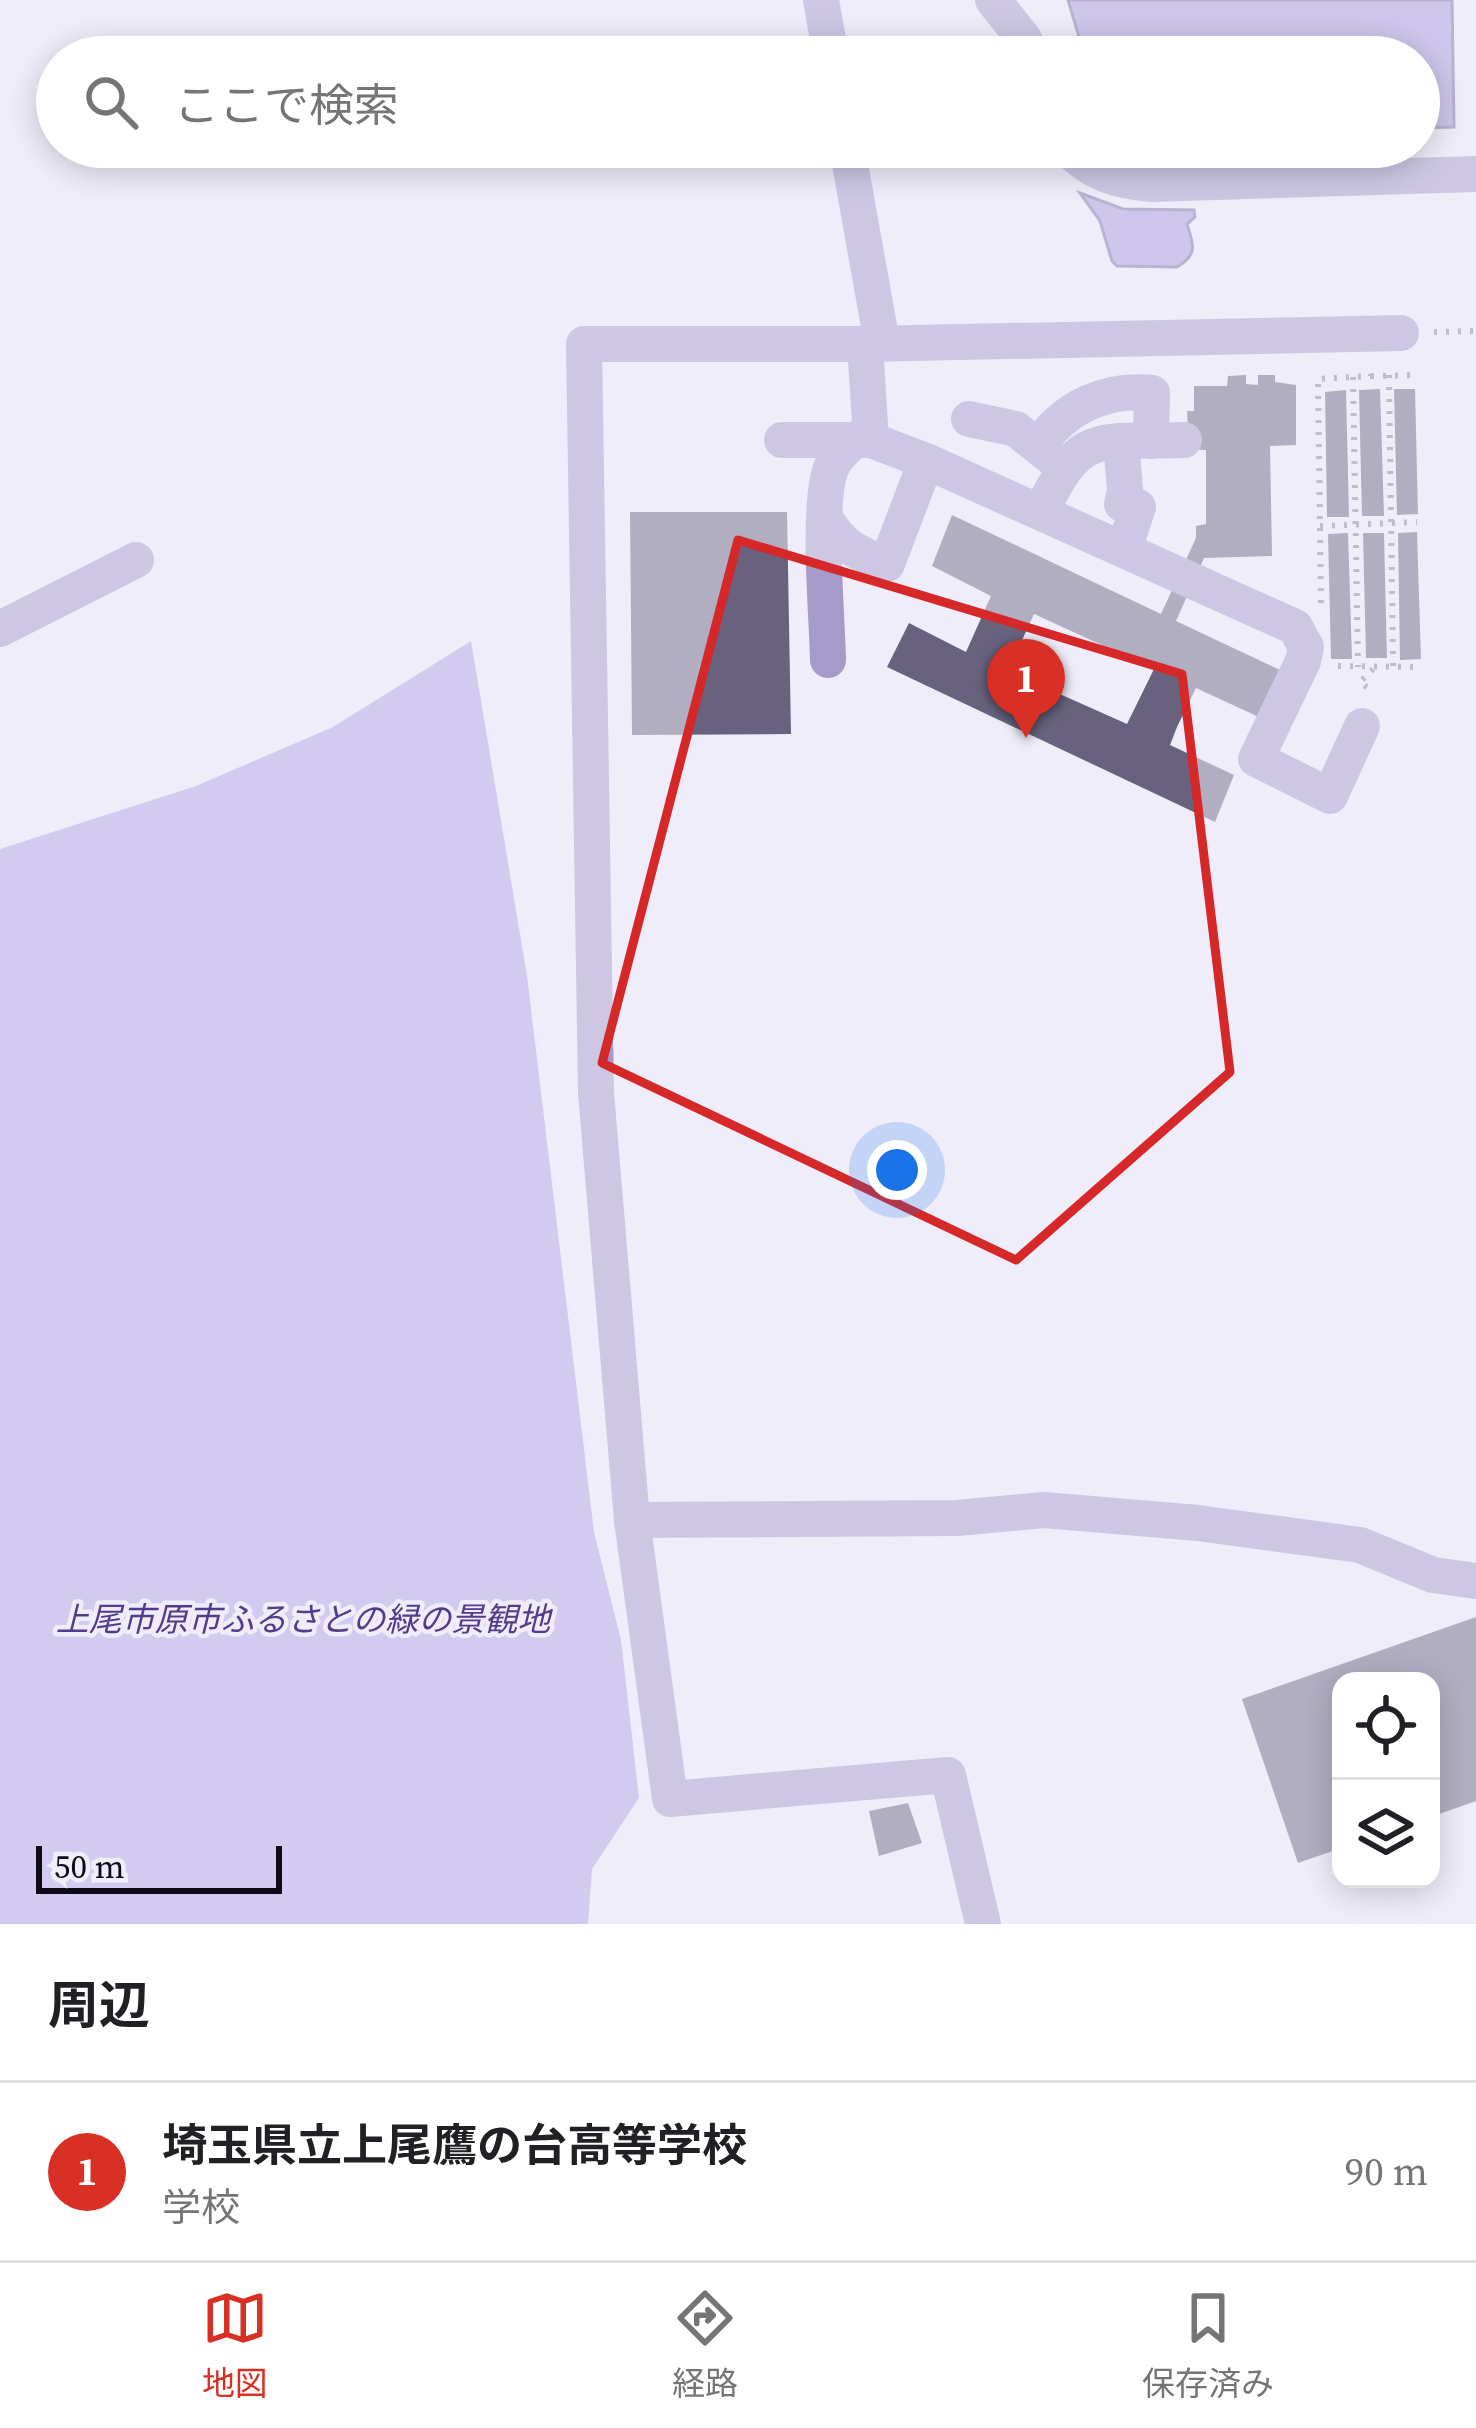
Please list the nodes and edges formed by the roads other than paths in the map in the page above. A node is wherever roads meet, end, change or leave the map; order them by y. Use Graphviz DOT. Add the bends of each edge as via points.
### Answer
graph roads {
  1 [pos="821,0"];
  2 [pos="993,0"];
  3 [pos="827,36"];
  4 [pos="1022,36"];
  5 [pos="850,168"];
  6 [pos="1090,168"];
  7 [pos="1476,174"];
  8 [pos="1386,333"];
  9 [pos="874,344"];
  10 [pos="968,419"];
  11 [pos="782,440"];
  12 [pos="863,440"];
  13 [pos="1108,447"];
  14 [pos="926,461"];
  15 [pos="1041,512"];
  16 [pos="826,519"];
  17 [pos="1124,549"];
  18 [pos="136,560"];
  19 [pos="0,629"];
  20 [pos="828,660"];
  21 [pos="1362,726"];
  22 [pos="632,1520"];
  23 [pos="1476,1581"];
  24 [pos="983,1924"];
  1 -- 3 [label="street"];
  2 -- 4 [label="street"];
  5 -- 9 [label="street"];
  6 -- 7 [label="street" via="1152,184"];
  8 -- 9 [label="street"];
  9 -- 12 [label="street"];
  9 -- 22 [label="street" via="584,344 596,1093"];
  10 -- 13 [label="street"];
  11 -- 12 [label="street"];
  12 -- 14 [label="street"];
  12 -- 16 [label="street" via="830,470"];
  13 -- 13 [label="street" via="1072,412 1106,393 1152,393"];
  13 -- 15 [label="street"];
  13 -- 17 [label="street" via="1125,490 1122,504 1138,507"];
  14 -- 15 [label="street"];
  14 -- 16 [label="street" via="887,564 853,552"];
  15 -- 17 [label="street"];
  16 -- 20 [label="street"];
  17 -- 21 [label="street" via="1285,621 1303,637 1303,661 1256,759 1330,796"];
  18 -- 19 [label="street"];
  22 -- 23 [label="street" via="1044,1510 1360,1545 1433,1575"];
  22 -- 24 [label="street" via="670,1799 948,1775"];
}
